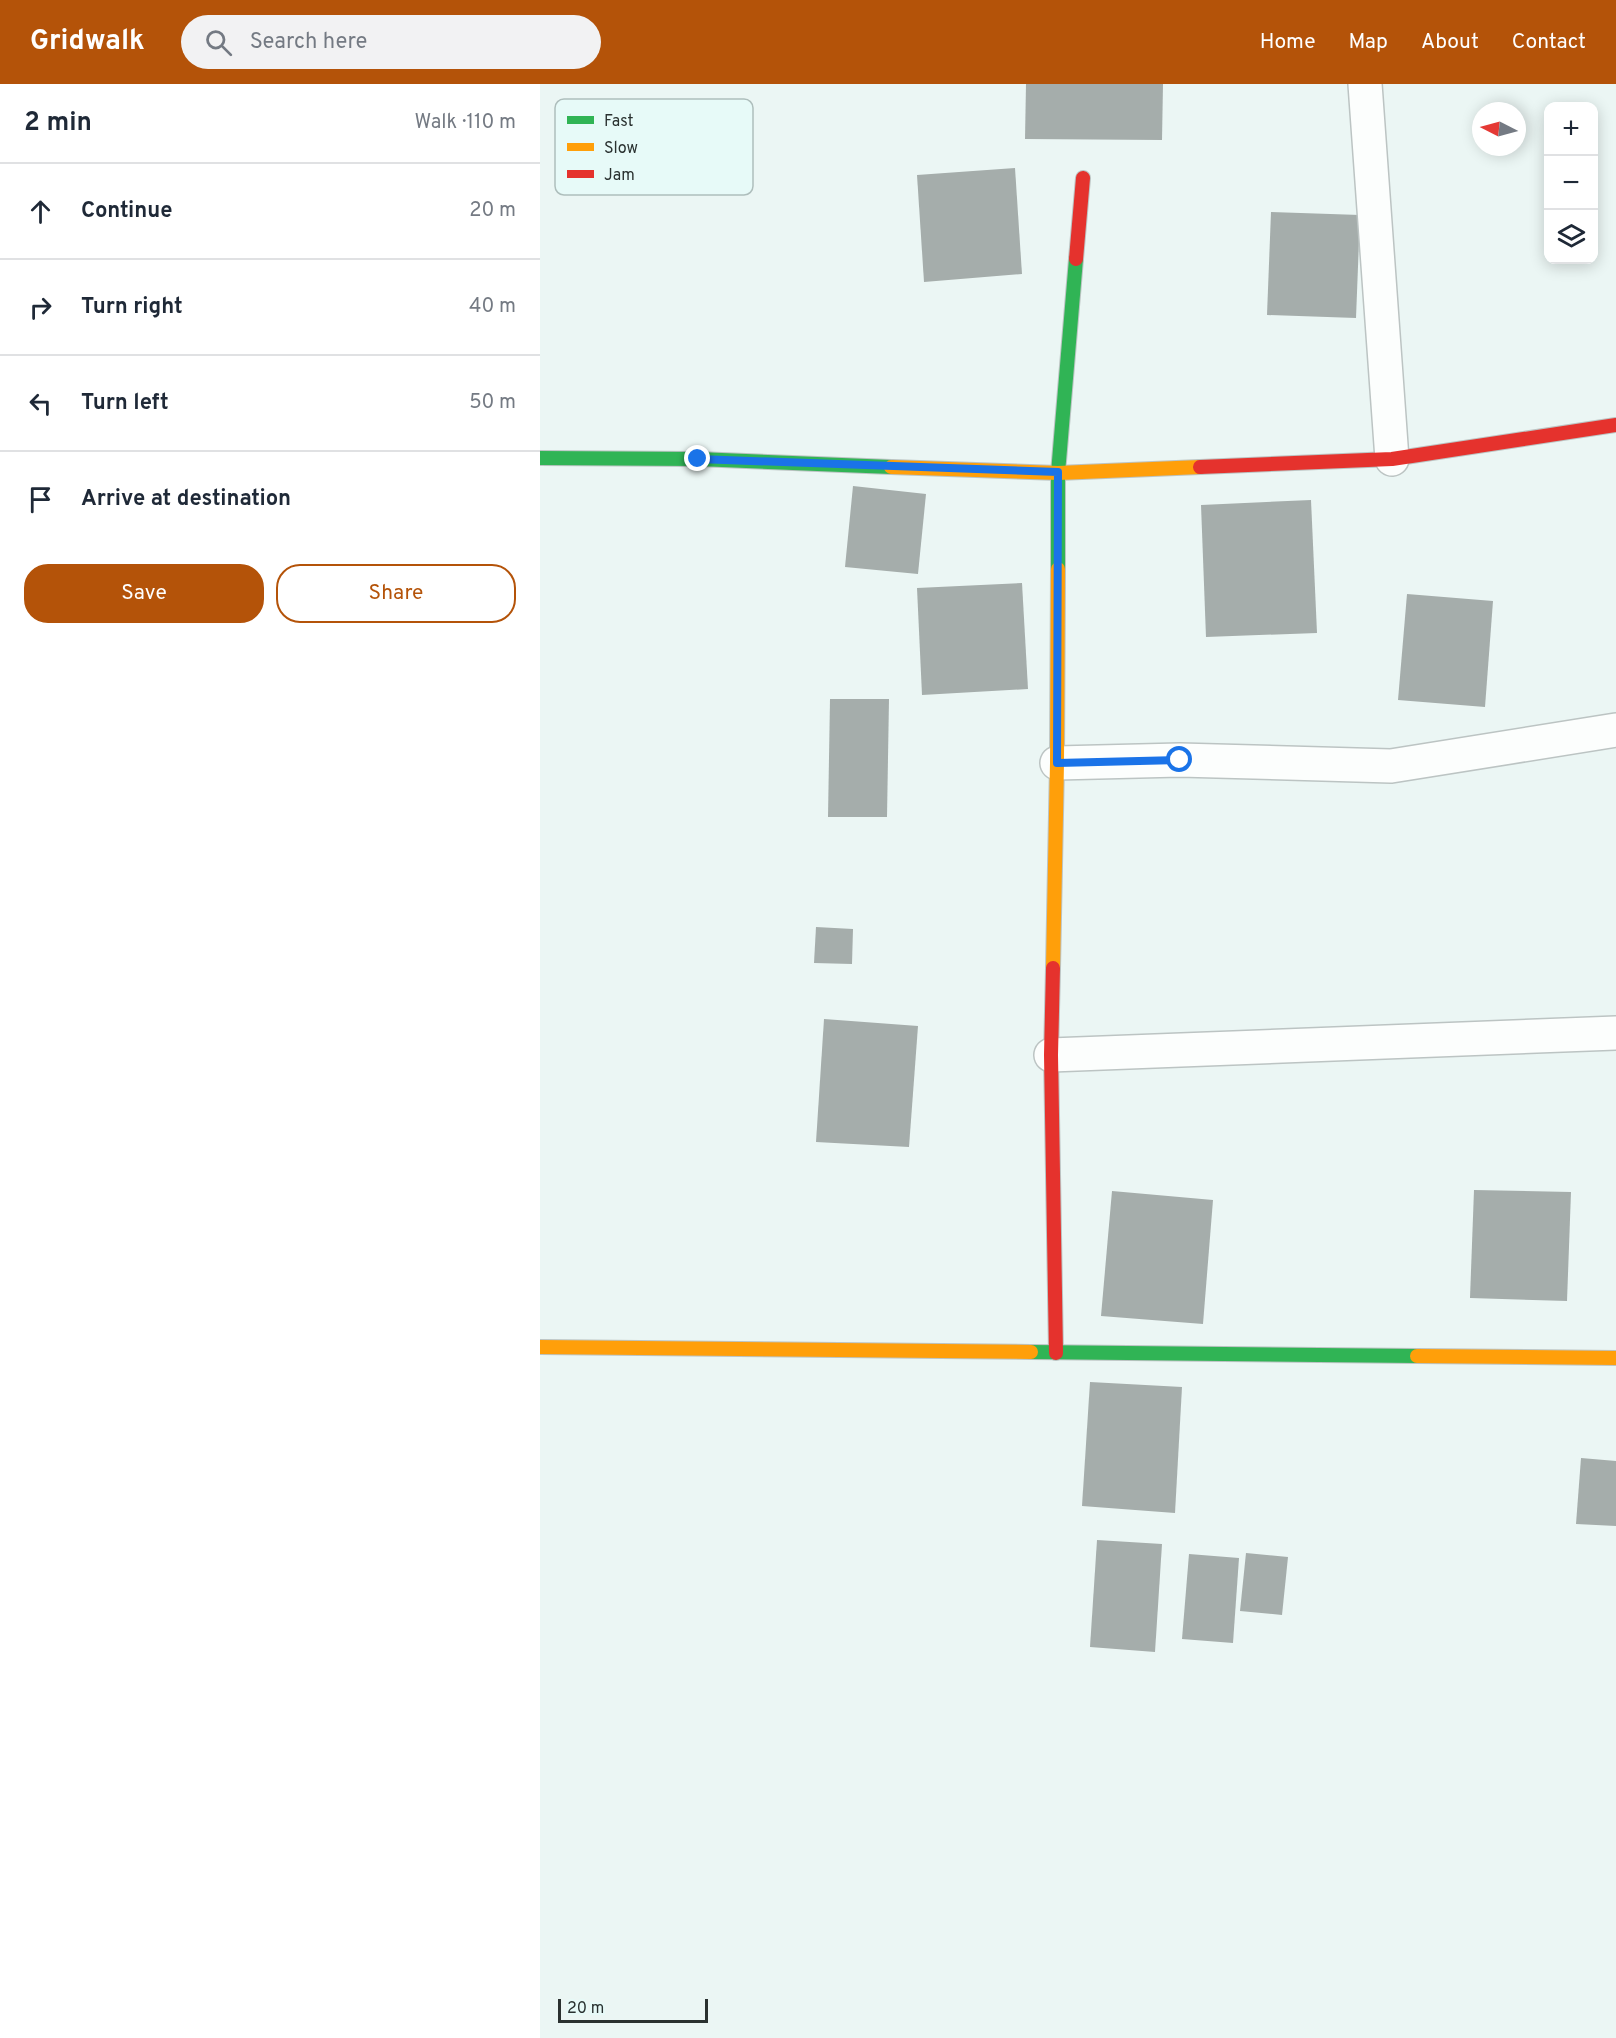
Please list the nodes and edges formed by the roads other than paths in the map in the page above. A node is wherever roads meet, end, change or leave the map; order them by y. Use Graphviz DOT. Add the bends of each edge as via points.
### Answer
graph roads {
  1 [pos="1365,84"];
  2 [pos="1083,178"];
  3 [pos="1616,425"];
  4 [pos="540,458"];
  5 [pos="1392,459"];
  6 [pos="1058,472"];
  7 [pos="1616,730"];
  8 [pos="1057,763"];
  9 [pos="1616,1033"];
  10 [pos="1051,1055"];
  11 [pos="540,1347"];
  12 [pos="1056,1353"];
  13 [pos="1616,1358"];
  1 -- 5 [label="street"];
  2 -- 6 [label="street"];
  3 -- 5 [label="street"];
  4 -- 6 [label="street" via="698,459"];
  5 -- 6 [label="street"];
  6 -- 8 [label="street"];
  7 -- 8 [label="street" via="1391,766 1180,760"];
  8 -- 10 [label="street"];
  9 -- 10 [label="street"];
  10 -- 12 [label="street"];
  11 -- 12 [label="street"];
  12 -- 13 [label="street"];
}
